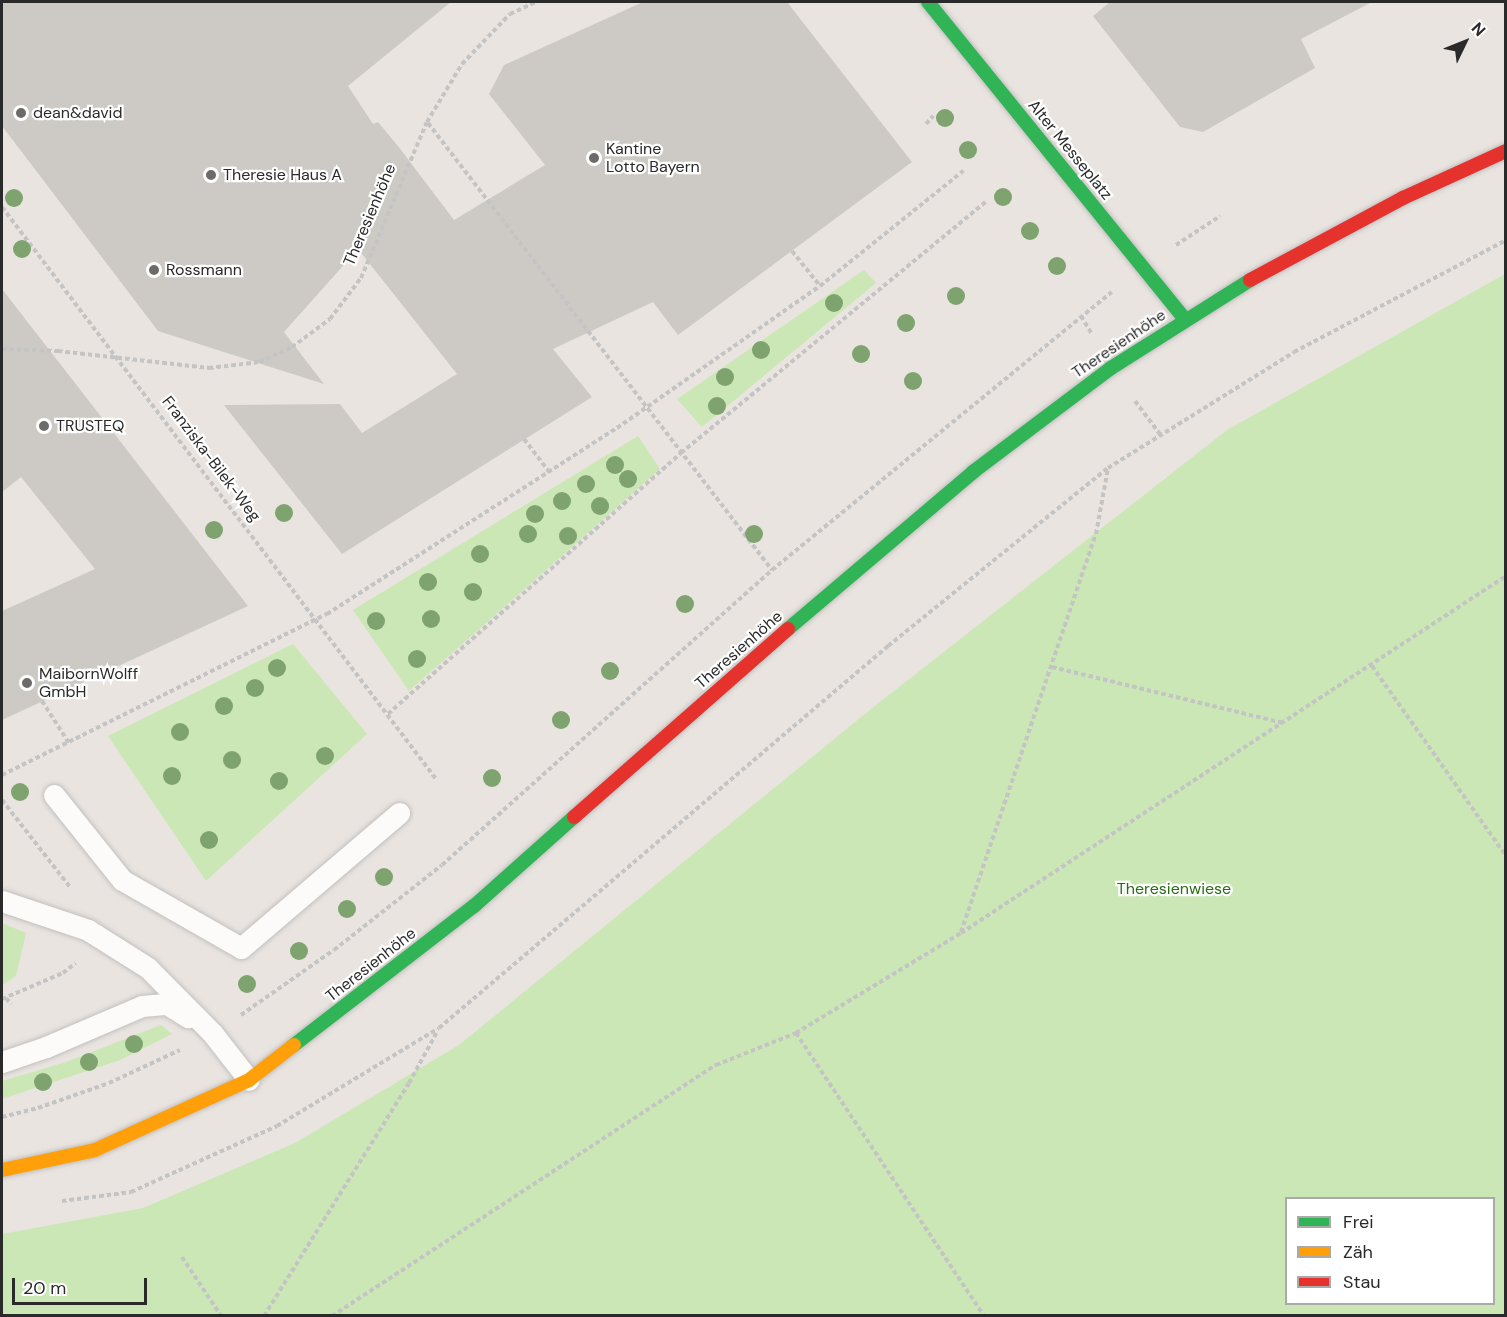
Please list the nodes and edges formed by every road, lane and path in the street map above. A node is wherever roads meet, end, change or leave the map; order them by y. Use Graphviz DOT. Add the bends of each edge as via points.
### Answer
graph roads {
  1 [pos="536,2"];
  2 [pos="928,2"];
  3 [pos="933,116"];
  4 [pos="427,122"];
  5 [pos="926,124"];
  6 [pos="1506,151"];
  7 [pos="963,171"];
  8 [pos="987,201"];
  9 [pos="2,207"];
  10 [pos="1506,240"];
  11 [pos="792,251"];
  12 [pos="820,286"];
  13 [pos="1081,316"];
  14 [pos="1185,319"];
  15 [pos="2,349"];
  16 [pos="120,358"];
  17 [pos="645,405"];
  18 [pos="524,440"];
  19 [pos="681,453"];
  20 [pos="1108,468"];
  21 [pos="550,473"];
  22 [pos="772,570"];
  23 [pos="1506,576"];
  24 [pos="318,620"];
  25 [pos="1372,666"];
  26 [pos="1052,667"];
  27 [pos="42,701"];
  28 [pos="388,714"];
  29 [pos="1283,723"];
  30 [pos="70,743"];
  31 [pos="2,775"];
  32 [pos="436,779"];
  33 [pos="54,795"];
  34 [pos="399,813"];
  35 [pos="1506,856"];
  36 [pos="2,901"];
  37 [pos="961,933"];
  38 [pos="63,973"];
  39 [pos="4,998"];
  40 [pos="11,1004"];
  41 [pos="439,1028"];
  42 [pos="796,1033"];
  43 [pos="213,1034"];
  44 [pos="2,1062"];
  45 [pos="249,1080"];
  46 [pos="2,1117"];
  47 [pos="2,1170"];
  48 [pos="60,1202"];
  49 [pos="182,1257"];
  50 [pos="220,1316"];
  51 [pos="264,1316"];
  52 [pos="332,1316"];
  53 [pos="984,1316"];
  1 -- 4 [label="path, Theresienhöhe" via="510,14 485,36 462,64"];
  2 -- 14 [label="main road, Alter Messeplatz"];
  3 -- 5 [label="path"];
  4 -- 16 [label="path, Theresienhöhe" via="361,278 330,319 292,347 259,362 209,368"];
  4 -- 17 [label="path"];
  6 -- 14 [label="main road, Theresienhöhe" via="1403,198"];
  7 -- 12 [label="path"];
  8 -- 19 [label="path"];
  9 -- 16 [label="path, Franziska-Bilek-Weg"];
  10 -- 20 [label="path" via="1294,352"];
  11 -- 12 [label="path"];
  12 -- 17 [label="path"];
  13 -- 22 [label="path"];
  14 -- 45 [label="main road, Theresienhöhe" via="1111,368 973,472 807,612 474,906"];
  15 -- 16 [label="path, Theresienhöhe"];
  16 -- 24 [label="path, Franziska-Bilek-Weg"];
  17 -- 19 [label="path"];
  17 -- 21 [label="path"];
  18 -- 21 [label="path"];
  19 -- 22 [label="path"];
  19 -- 28 [label="path"];
  20 -- 26 [label="path" via="1096,534"];
  20 -- 41 [label="path" via="888,646"];
  21 -- 24 [label="path"];
  22 -- 43 [label="path" via="442,865 334,950"];
  23 -- 25 [label="path"];
  24 -- 28 [label="path, Franziska-Bilek-Weg"];
  24 -- 30 [label="path"];
  25 -- 29 [label="path"];
  25 -- 35 [label="path"];
  26 -- 29 [label="path"];
  26 -- 37 [label="path"];
  27 -- 30 [label="path"];
  28 -- 32 [label="path, Franziska-Bilek-Weg"];
  29 -- 37 [label="path"];
  30 -- 31 [label="path"];
  33 -- 34 [label="lane" via="122,879 241,948"];
  36 -- 43 [label="lane" via="88,930 111,943 148,968"];
  37 -- 42 [label="path"];
  38 -- 39 [label="path"];
  39 -- 40 [label="path"];
  41 -- 48 [label="path" via="256,1136 131,1192"];
  41 -- 51 [label="path" via="410,1083"];
  42 -- 52 [label="path" via="716,1065"];
  42 -- 53 [label="path"];
  43 -- 44 [label="lane" via="167,1004 142,1006"];
  43 -- 45 [label="lane"];
  43 -- 46 [label="path" via="109,1083"];
  45 -- 47 [label="main road, Theresienhöhe" via="95,1150"];
  49 -- 50 [label="path"];
}
